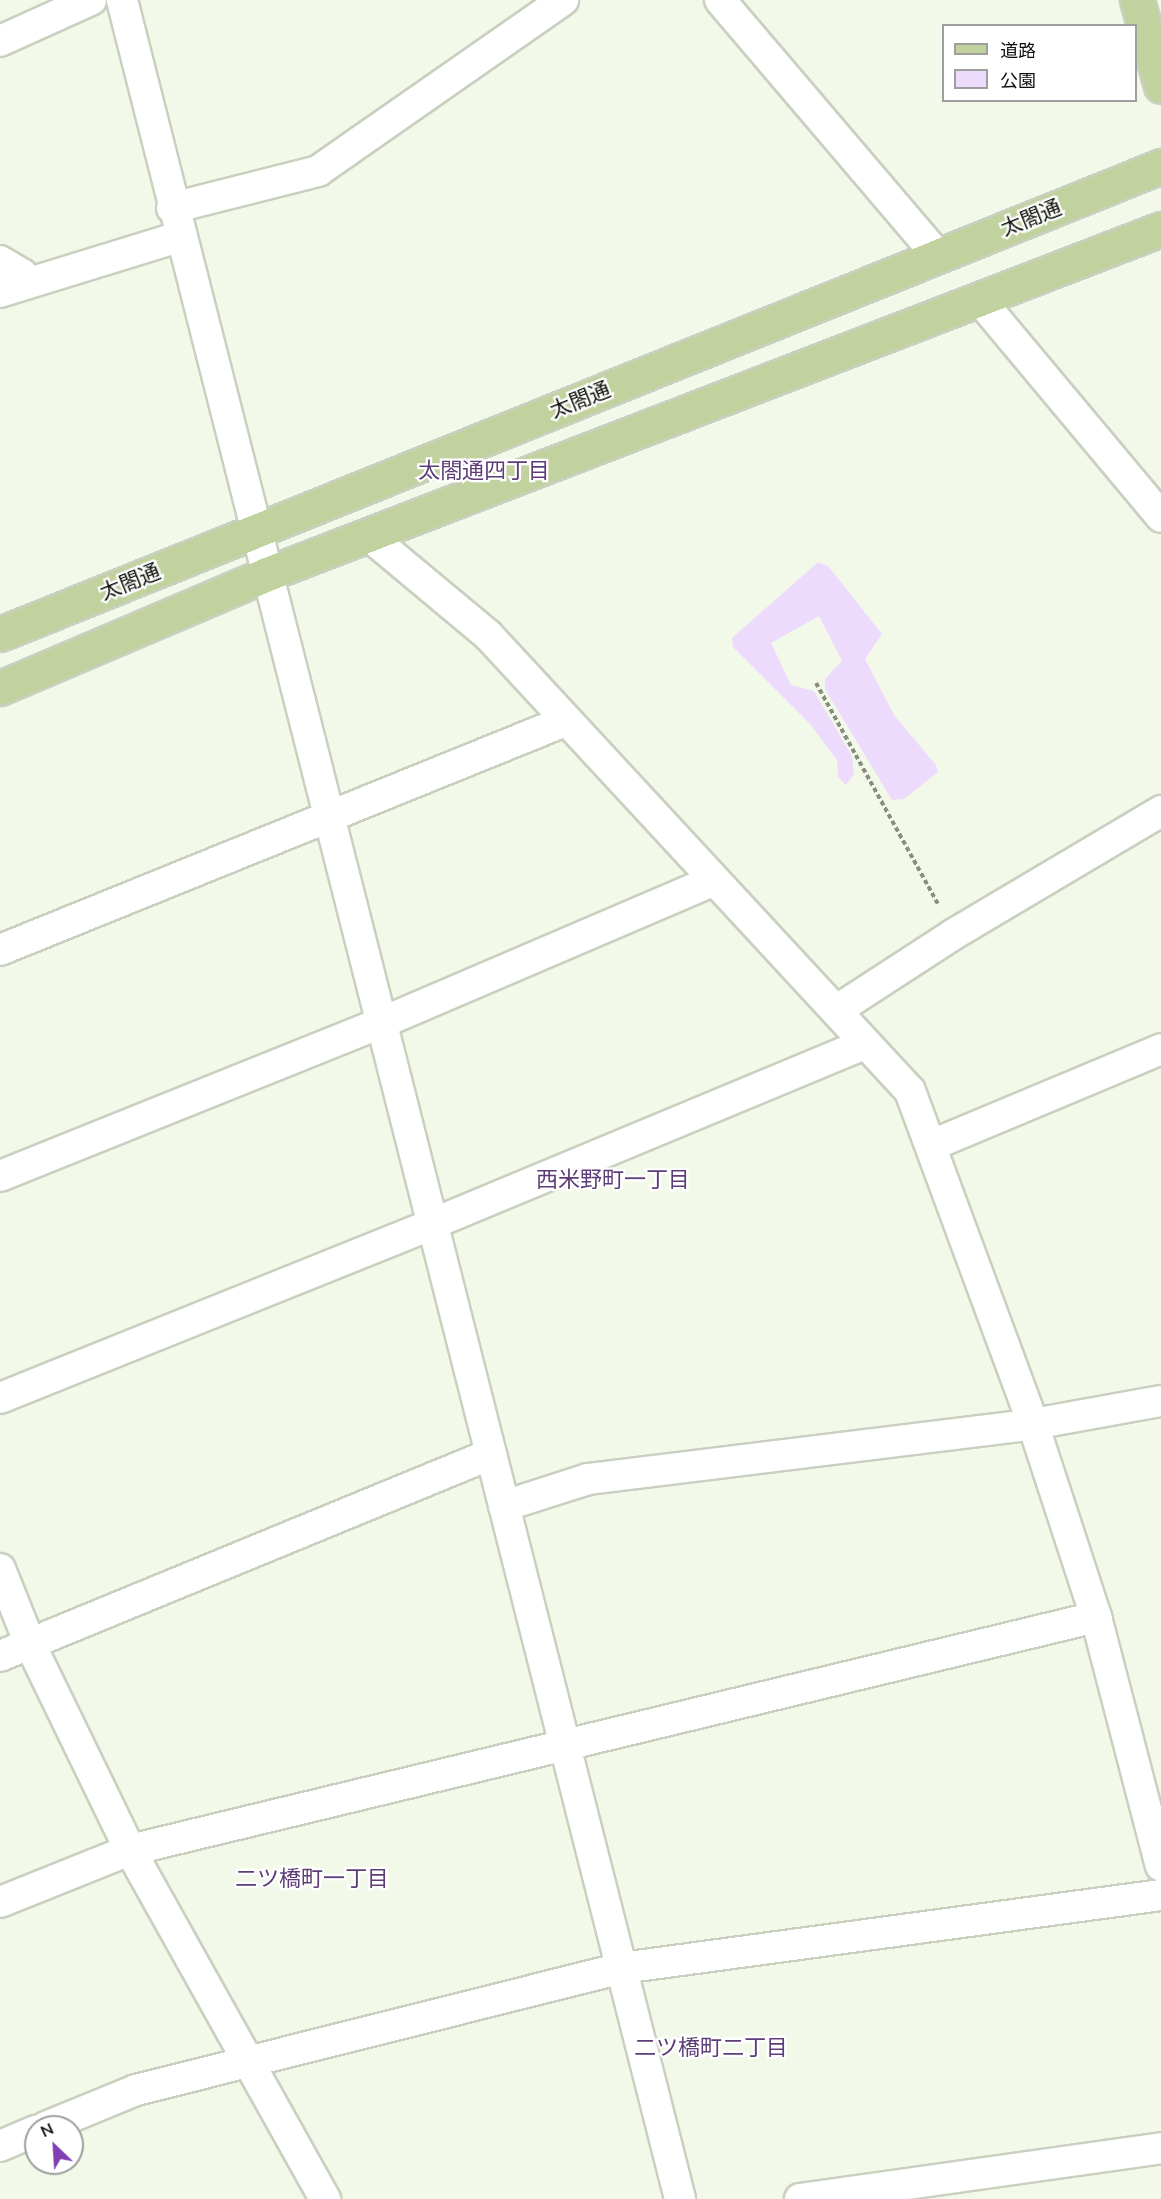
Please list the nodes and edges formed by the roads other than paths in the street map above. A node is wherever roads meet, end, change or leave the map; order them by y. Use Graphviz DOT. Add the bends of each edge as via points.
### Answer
graph roads {
  1 [pos="92,0"];
  2 [pos="122,0"];
  3 [pos="563,0"];
  4 [pos="720,0"];
  5 [pos="1137,0"];
  6 [pos="0,40"];
  7 [pos="1161,86"];
  8 [pos="1161,166"];
  9 [pos="172,208"];
  10 [pos="1161,229"];
  11 [pos="179,237"];
  12 [pos="938,256"];
  13 [pos="0,261"];
  14 [pos="9,289"];
  15 [pos="979,299"];
  16 [pos="1161,517"];
  17 [pos="258,531"];
  18 [pos="369,535"];
  19 [pos="267,574"];
  20 [pos="0,634"];
  21 [pos="0,688"];
  22 [pos="565,721"];
  23 [pos="1161,811"];
  24 [pos="329,817"];
  25 [pos="713,881"];
  26 [pos="0,950"];
  27 [pos="837,1010"];
  28 [pos="381,1023"];
  29 [pos="864,1044"];
  30 [pos="1161,1048"];
  31 [pos="932,1145"];
  32 [pos="0,1176"];
  33 [pos="432,1224"];
  34 [pos="0,1398"];
  35 [pos="1161,1401"];
  36 [pos="1034,1424"];
  37 [pos="491,1454"];
  38 [pos="504,1506"];
  39 [pos="0,1569"];
  40 [pos="1096,1617"];
  41 [pos="30,1644"];
  42 [pos="0,1656"];
  43 [pos="564,1745"];
  44 [pos="130,1850"];
  45 [pos="1161,1866"];
  46 [pos="1161,1895"];
  47 [pos="0,1902"];
  48 [pos="621,1968"];
  49 [pos="246,2061"];
  50 [pos="75,2115"];
  51 [pos="24,2136"];
  52 [pos="0,2146"];
  53 [pos="1161,2148"];
  54 [pos="325,2199"];
  55 [pos="680,2199"];
  56 [pos="800,2199"];
  1 -- 6 [label="street"];
  2 -- 9 [label="street"];
  3 -- 9 [label="street" via="318,171"];
  4 -- 12 [label="street"];
  5 -- 7 [label="main road"];
  8 -- 12 [label="main road, 太閤通"];
  9 -- 11 [label="street"];
  10 -- 15 [label="main road"];
  11 -- 14 [label="street"];
  11 -- 17 [label="street"];
  12 -- 17 [label="main road, 太閤通"];
  13 -- 14 [label="street" via="22,274"];
  15 -- 16 [label="street"];
  15 -- 18 [label="main road"];
  17 -- 19 [label="street"];
  17 -- 20 [label="main road, 太閤通"];
  18 -- 19 [label="main road"];
  18 -- 22 [label="street" via="488,635"];
  19 -- 21 [label="main road"];
  19 -- 24 [label="street"];
  22 -- 24 [label="street"];
  22 -- 25 [label="street"];
  23 -- 27 [label="street" via="954,934"];
  24 -- 26 [label="street"];
  24 -- 28 [label="street"];
  25 -- 27 [label="street"];
  25 -- 28 [label="street"];
  27 -- 29 [label="street"];
  28 -- 32 [label="street"];
  28 -- 33 [label="street"];
  29 -- 31 [label="street" via="910,1091"];
  29 -- 33 [label="street"];
  30 -- 31 [label="street"];
  31 -- 36 [label="street"];
  33 -- 34 [label="street"];
  33 -- 37 [label="street"];
  35 -- 36 [label="street"];
  36 -- 38 [label="street" via="588,1479"];
  36 -- 40 [label="street"];
  37 -- 38 [label="street"];
  37 -- 41 [label="street"];
  38 -- 43 [label="street"];
  39 -- 41 [label="street"];
  40 -- 43 [label="street"];
  40 -- 45 [label="street"];
  41 -- 42 [label="street"];
  41 -- 44 [label="street"];
  43 -- 44 [label="street"];
  43 -- 48 [label="street"];
  44 -- 47 [label="street"];
  44 -- 49 [label="street"];
  46 -- 48 [label="street"];
  48 -- 49 [label="street"];
  48 -- 55 [label="street"];
  49 -- 50 [label="street" via="136,2090"];
  49 -- 54 [label="street"];
  51 -- 52 [label="street"];
  53 -- 56 [label="street"];
}
